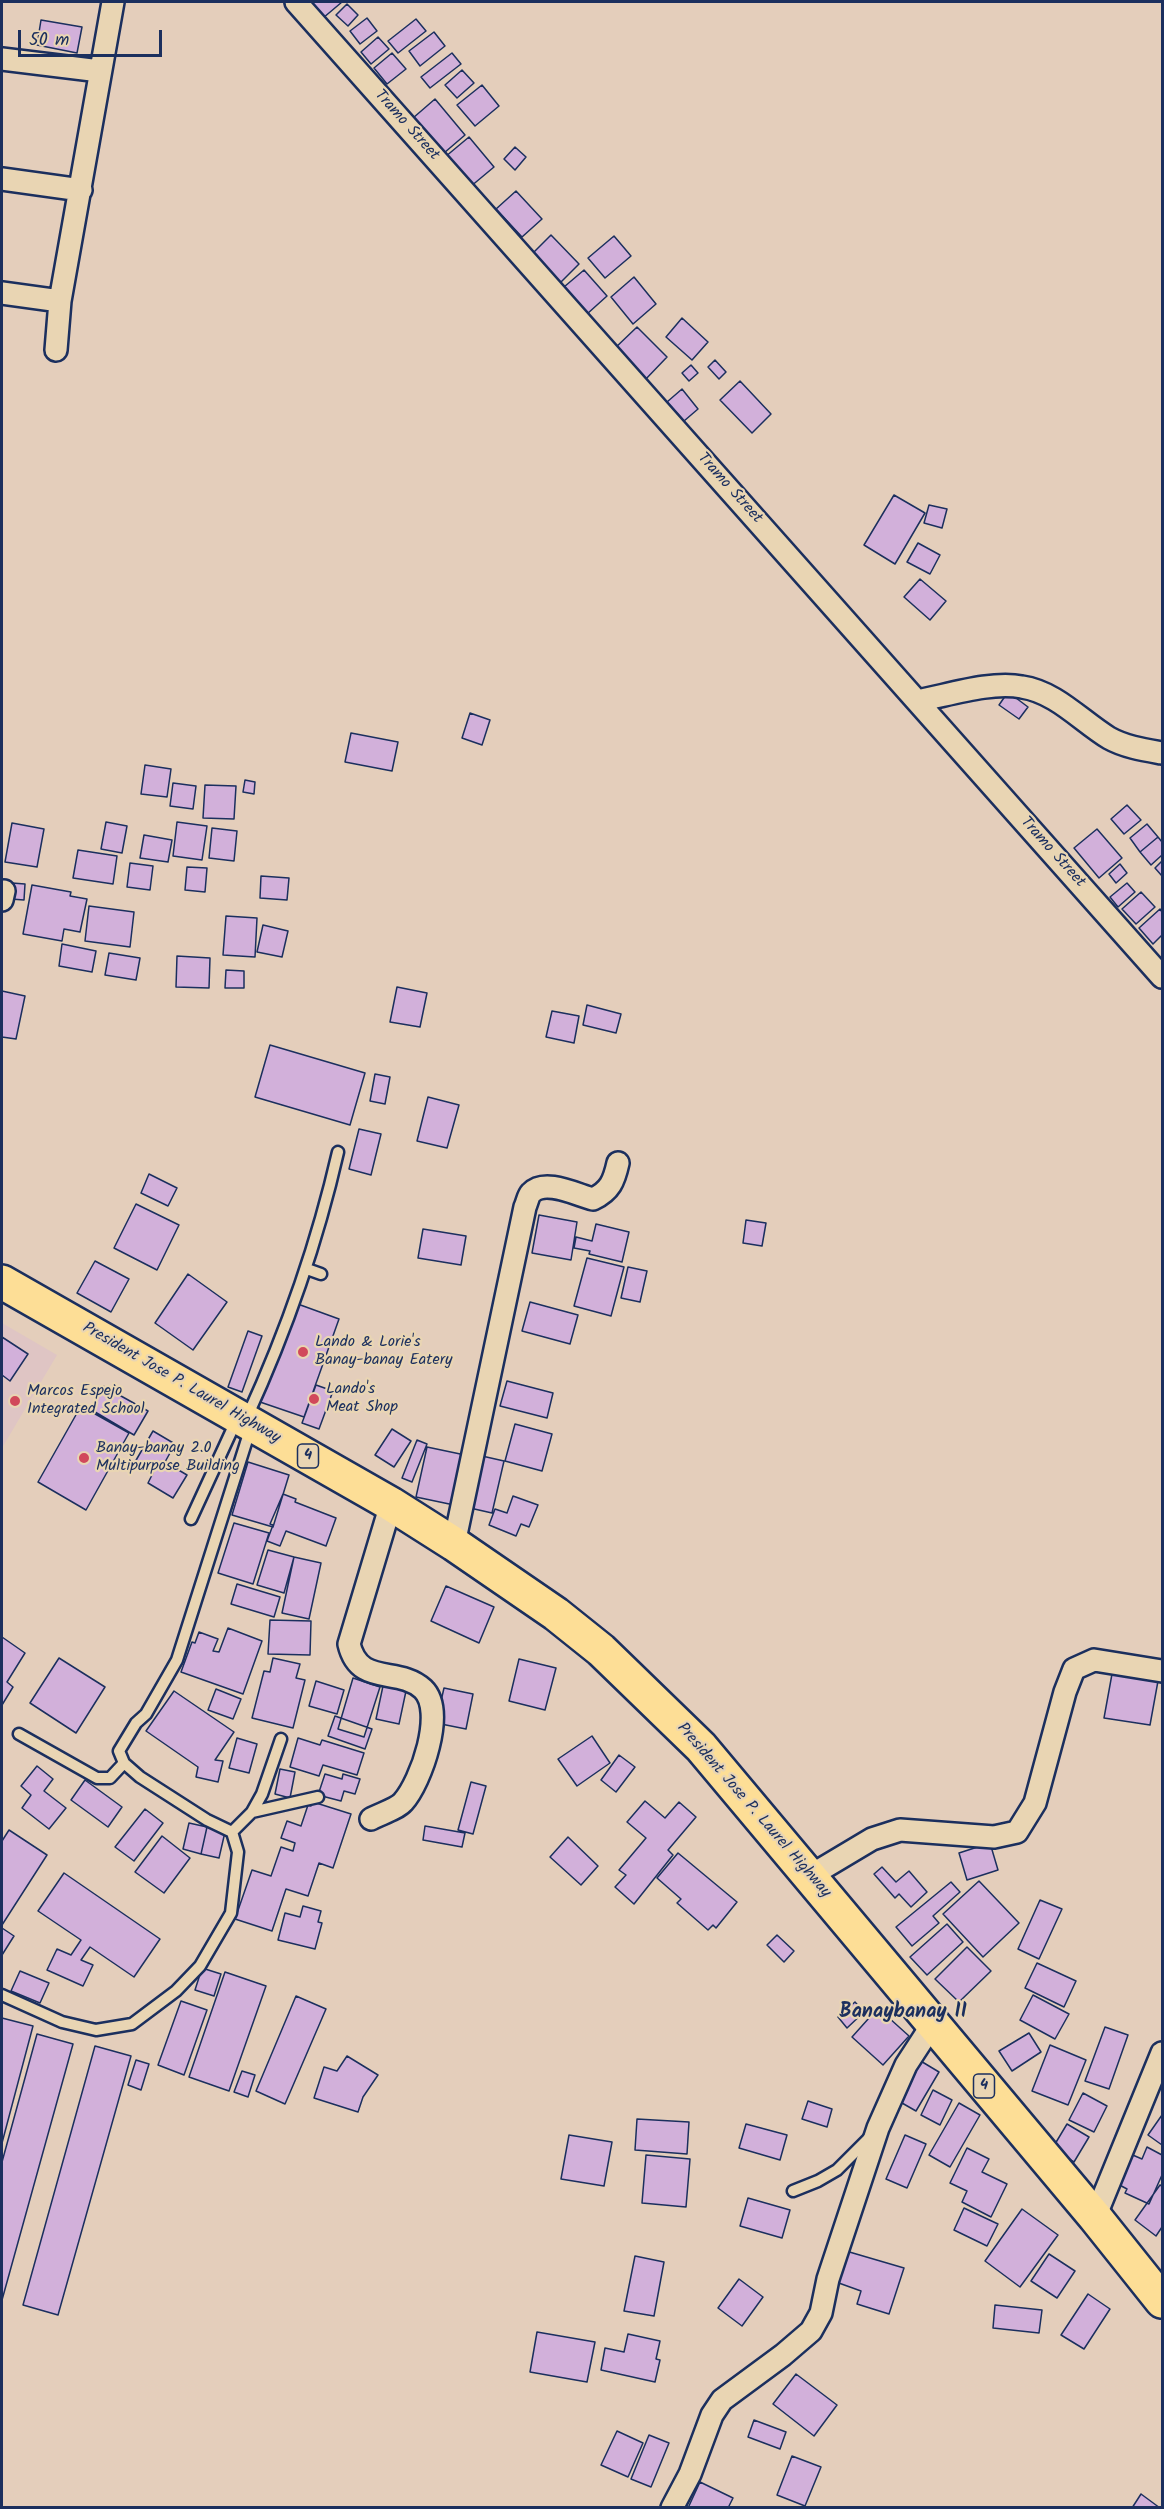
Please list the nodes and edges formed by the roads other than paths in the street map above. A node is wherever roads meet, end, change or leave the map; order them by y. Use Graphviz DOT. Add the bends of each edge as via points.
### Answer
graph roads {
  1 [pos="113,2"];
  2 [pos="296,2"];
  3 [pos="2,59"];
  4 [pos="100,71"];
  5 [pos="2,179"];
  6 [pos="81,190"];
  7 [pos="2,293"];
  8 [pos="60,301"];
  9 [pos="56,350"];
  10 [pos="917,701"];
  11 [pos="1162,753"];
  12 [pos="1162,977"];
  13 [pos="338,1152"];
  14 [pos="618,1163"];
  15 [pos="307,1269"];
  16 [pos="321,1274"];
  17 [pos="2,1282"];
  18 [pos="245,1420"];
  19 [pos="391,1504"];
  20 [pos="191,1519"];
  21 [pos="454,1544"];
  22 [pos="1162,1671"];
  23 [pos="19,1734"];
  24 [pos="281,1738"];
  25 [pos="124,1763"];
  26 [pos="318,1797"];
  27 [pos="252,1812"];
  28 [pos="371,1819"];
  29 [pos="232,1832"];
  30 [pos="810,1876"];
  31 [pos="3,1997"];
  32 [pos="932,2025"];
  33 [pos="1162,2053"];
  34 [pos="878,2128"];
  35 [pos="793,2191"];
  36 [pos="1095,2217"];
  37 [pos="1162,2301"];
  38 [pos="672,2508"];
  1 -- 4 [label="street"];
  2 -- 10 [label="street, Tramo Street"];
  3 -- 4 [label="street"];
  4 -- 6 [label="street"];
  5 -- 6 [label="street"];
  6 -- 8 [label="street"];
  7 -- 8 [label="street"];
  8 -- 9 [label="street"];
  10 -- 11 [label="street" via="999,686 1023,687 1045,694 1111,739 1139,750"];
  10 -- 12 [label="street, Tramo Street"];
  13 -- 15 [label="lane"];
  14 -- 21 [label="street" via="615,1180 606,1193 593,1199 551,1187 530,1193"];
  15 -- 16 [label="lane"];
  15 -- 18 [label="lane"];
  17 -- 18 [label="highway, President Jose P. Laurel Highway / 4"];
  18 -- 19 [label="highway, President Jose P. Laurel Highway / 4"];
  18 -- 20 [label="lane"];
  18 -- 25 [label="lane" via="177,1660 119,1751"];
  19 -- 21 [label="highway, President Jose P. Laurel Highway / 4"];
  19 -- 28 [label="street" via="350,1644 353,1659 364,1669 405,1680 424,1690 432,1707 433,1726 420,1773 403,1803"];
  21 -- 30 [label="highway, President Jose P. Laurel Highway / 4" via="601,1650 701,1747"];
  22 -- 30 [label="street" via="1094,1660 1074,1669 1035,1803 1017,1832 994,1837 900,1830 872,1839"];
  23 -- 25 [label="lane" via="97,1778 110,1778"];
  24 -- 27 [label="lane"];
  25 -- 29 [label="lane" via="207,1820"];
  26 -- 27 [label="lane"];
  27 -- 29 [label="lane"];
  29 -- 31 [label="lane" via="238,1852 231,1913 200,1966 176,1991 132,2024 96,2030 62,2022"];
  30 -- 32 [label="highway, President Jose P. Laurel Highway / 4"];
  32 -- 34 [label="street" via="906,2065"];
  32 -- 36 [label="highway, President Jose P. Laurel Highway / 4"];
  33 -- 36 [label="street"];
  34 -- 35 [label="lane" via="837,2170"];
  34 -- 38 [label="street" via="828,2279 821,2313 810,2331 783,2355 722,2400"];
  36 -- 37 [label="highway, President Jose P. Laurel Highway / 4"];
}
